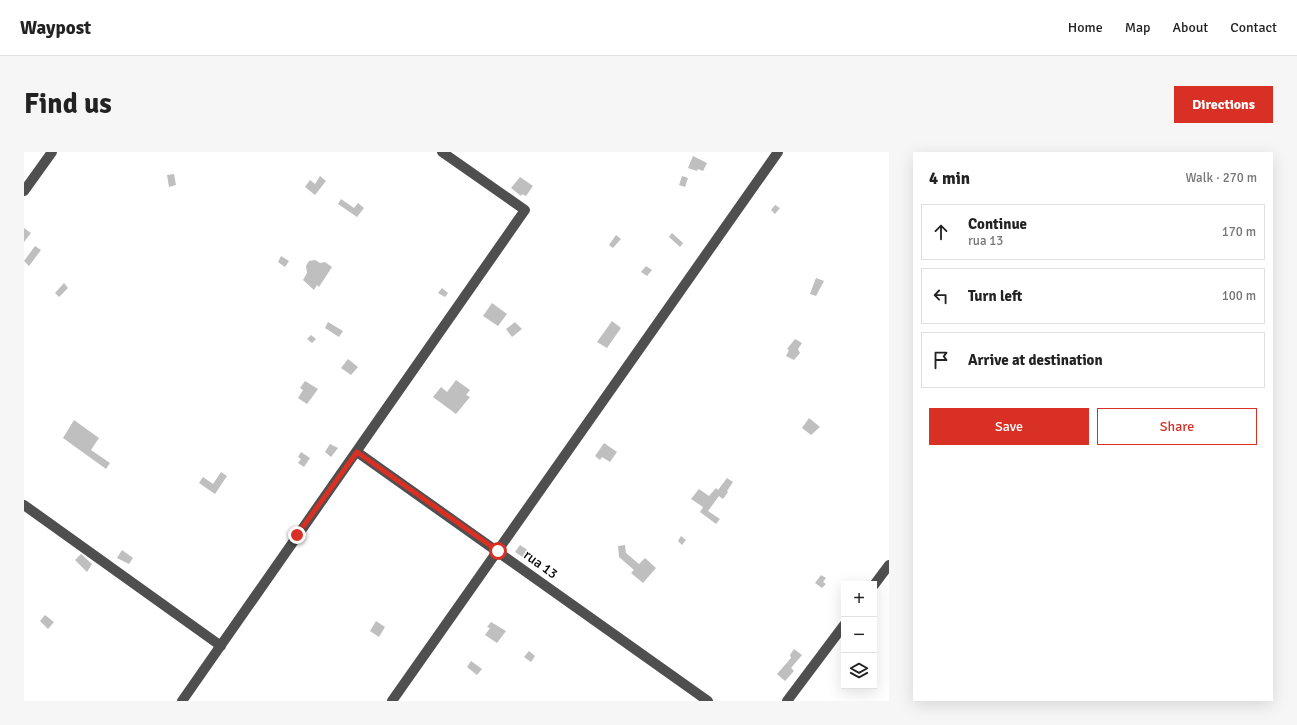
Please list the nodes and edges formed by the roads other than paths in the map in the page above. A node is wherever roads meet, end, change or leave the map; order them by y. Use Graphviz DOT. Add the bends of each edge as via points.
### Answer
graph roads {
  1 [pos="52,152"];
  2 [pos="442,152"];
  3 [pos="778,152"];
  4 [pos="24,191"];
  5 [pos="357,452"];
  6 [pos="24,506"];
  7 [pos="498,551"];
  8 [pos="889,565"];
  9 [pos="877,581"];
  10 [pos="841,629"];
  11 [pos="221,646"];
  12 [pos="182,701"];
  13 [pos="392,701"];
  14 [pos="708,701"];
  15 [pos="787,701"];
  1 -- 4 [label="street"];
  2 -- 5 [label="street" via="525,210"];
  3 -- 7 [label="street"];
  5 -- 7 [label="street, rua 13"];
  5 -- 11 [label="street"];
  6 -- 11 [label="street"];
  7 -- 13 [label="street"];
  7 -- 14 [label="street, rua 13"];
  8 -- 9 [label="street"];
  10 -- 15 [label="street"];
  11 -- 12 [label="street"];
}
